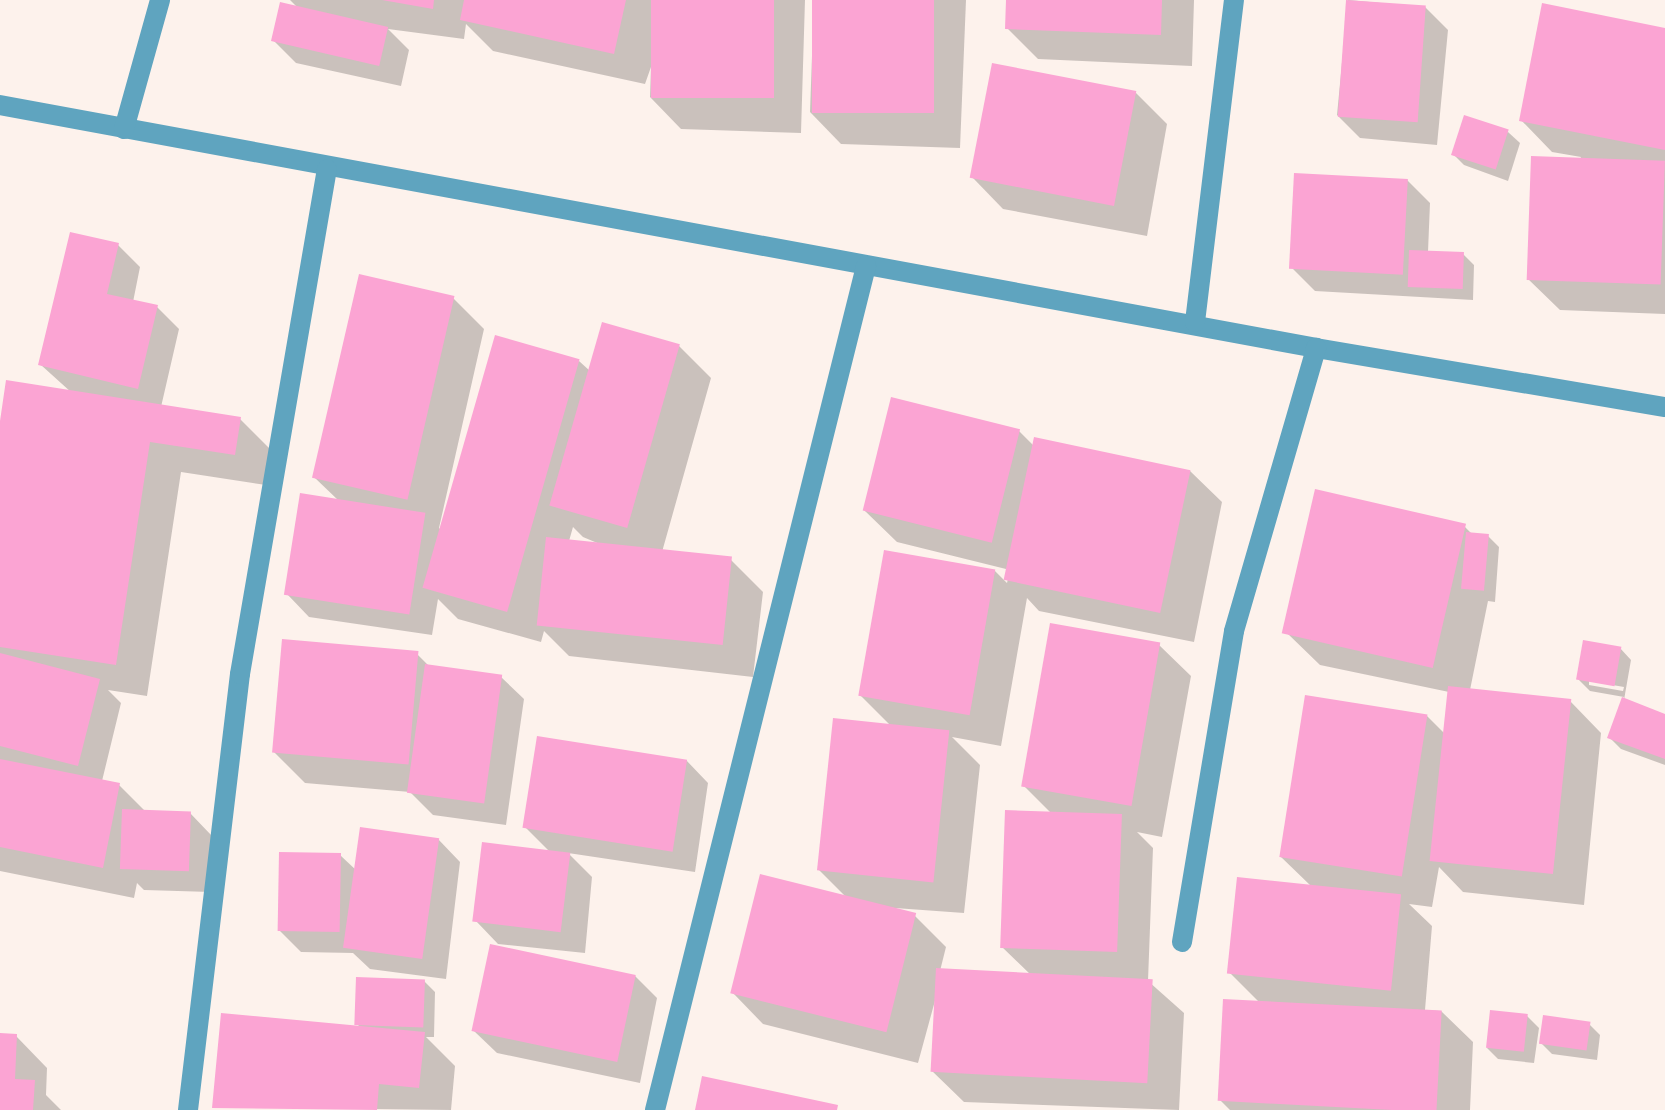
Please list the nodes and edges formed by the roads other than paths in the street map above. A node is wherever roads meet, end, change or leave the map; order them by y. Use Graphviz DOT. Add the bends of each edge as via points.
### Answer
graph roads {
  1 [pos="160,0"];
  2 [pos="1234,0"];
  3 [pos="0,105"];
  4 [pos="124,129"];
  5 [pos="327,169"];
  6 [pos="866,266"];
  7 [pos="1195,322"];
  8 [pos="1316,348"];
  9 [pos="1665,407"];
  10 [pos="1182,942"];
  11 [pos="188,1110"];
  12 [pos="655,1110"];
  1 -- 4 [label="street"];
  2 -- 7 [label="street"];
  3 -- 4 [label="street"];
  4 -- 5 [label="street"];
  5 -- 6 [label="street"];
  5 -- 11 [label="street" via="240,674"];
  6 -- 7 [label="street"];
  6 -- 12 [label="street"];
  7 -- 8 [label="street"];
  8 -- 9 [label="street"];
  8 -- 10 [label="street" via="1234,631"];
}
